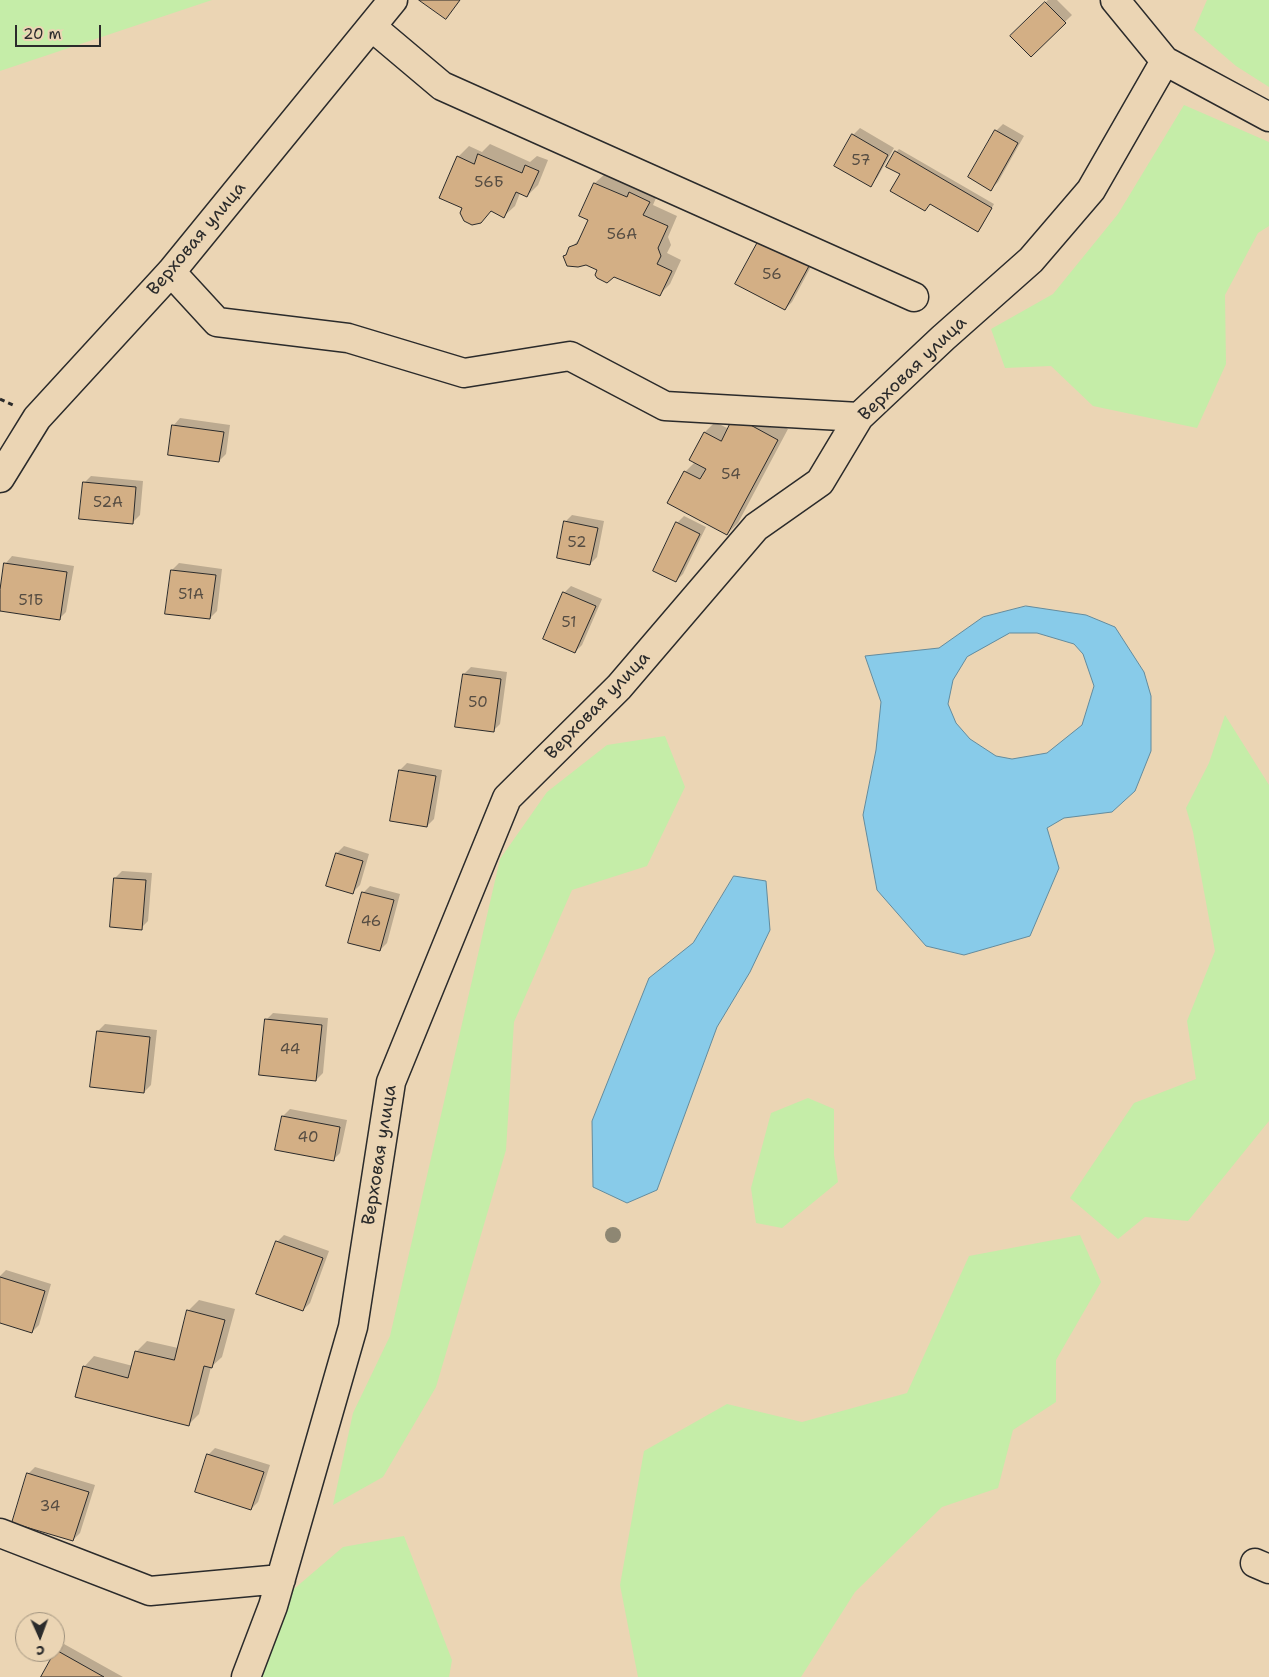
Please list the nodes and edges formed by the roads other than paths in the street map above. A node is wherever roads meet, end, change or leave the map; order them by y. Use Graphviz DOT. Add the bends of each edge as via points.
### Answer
graph roads {
  1 [pos="393,0"];
  2 [pos="1115,0"];
  3 [pos="372,27"];
  4 [pos="1165,61"];
  5 [pos="1269,117"];
  6 [pos="171,272"];
  7 [pos="914,297"];
  8 [pos="859,417"];
  9 [pos="0,478"];
  10 [pos="0,1534"];
  11 [pos="281,1579"];
  12 [pos="246,1677"];
  1 -- 3 [label="street, Верховая улица"];
  2 -- 4 [label="street"];
  3 -- 6 [label="street, Верховая улица"];
  3 -- 7 [label="street" via="442,86"];
  4 -- 5 [label="street"];
  4 -- 8 [label="street, Верховая улица" via="1091,190 1031,260"];
  6 -- 8 [label="street" via="218,322 348,338 464,372 570,356 665,406"];
  6 -- 9 [label="street, Верховая улица" via="37,418"];
  8 -- 11 [label="street, Верховая улица" via="820,482 756,527 620,687 507,798 391,1082 353,1327"];
  10 -- 11 [label="street" via="150,1591"];
  11 -- 12 [label="street, Верховая улица"];
}
